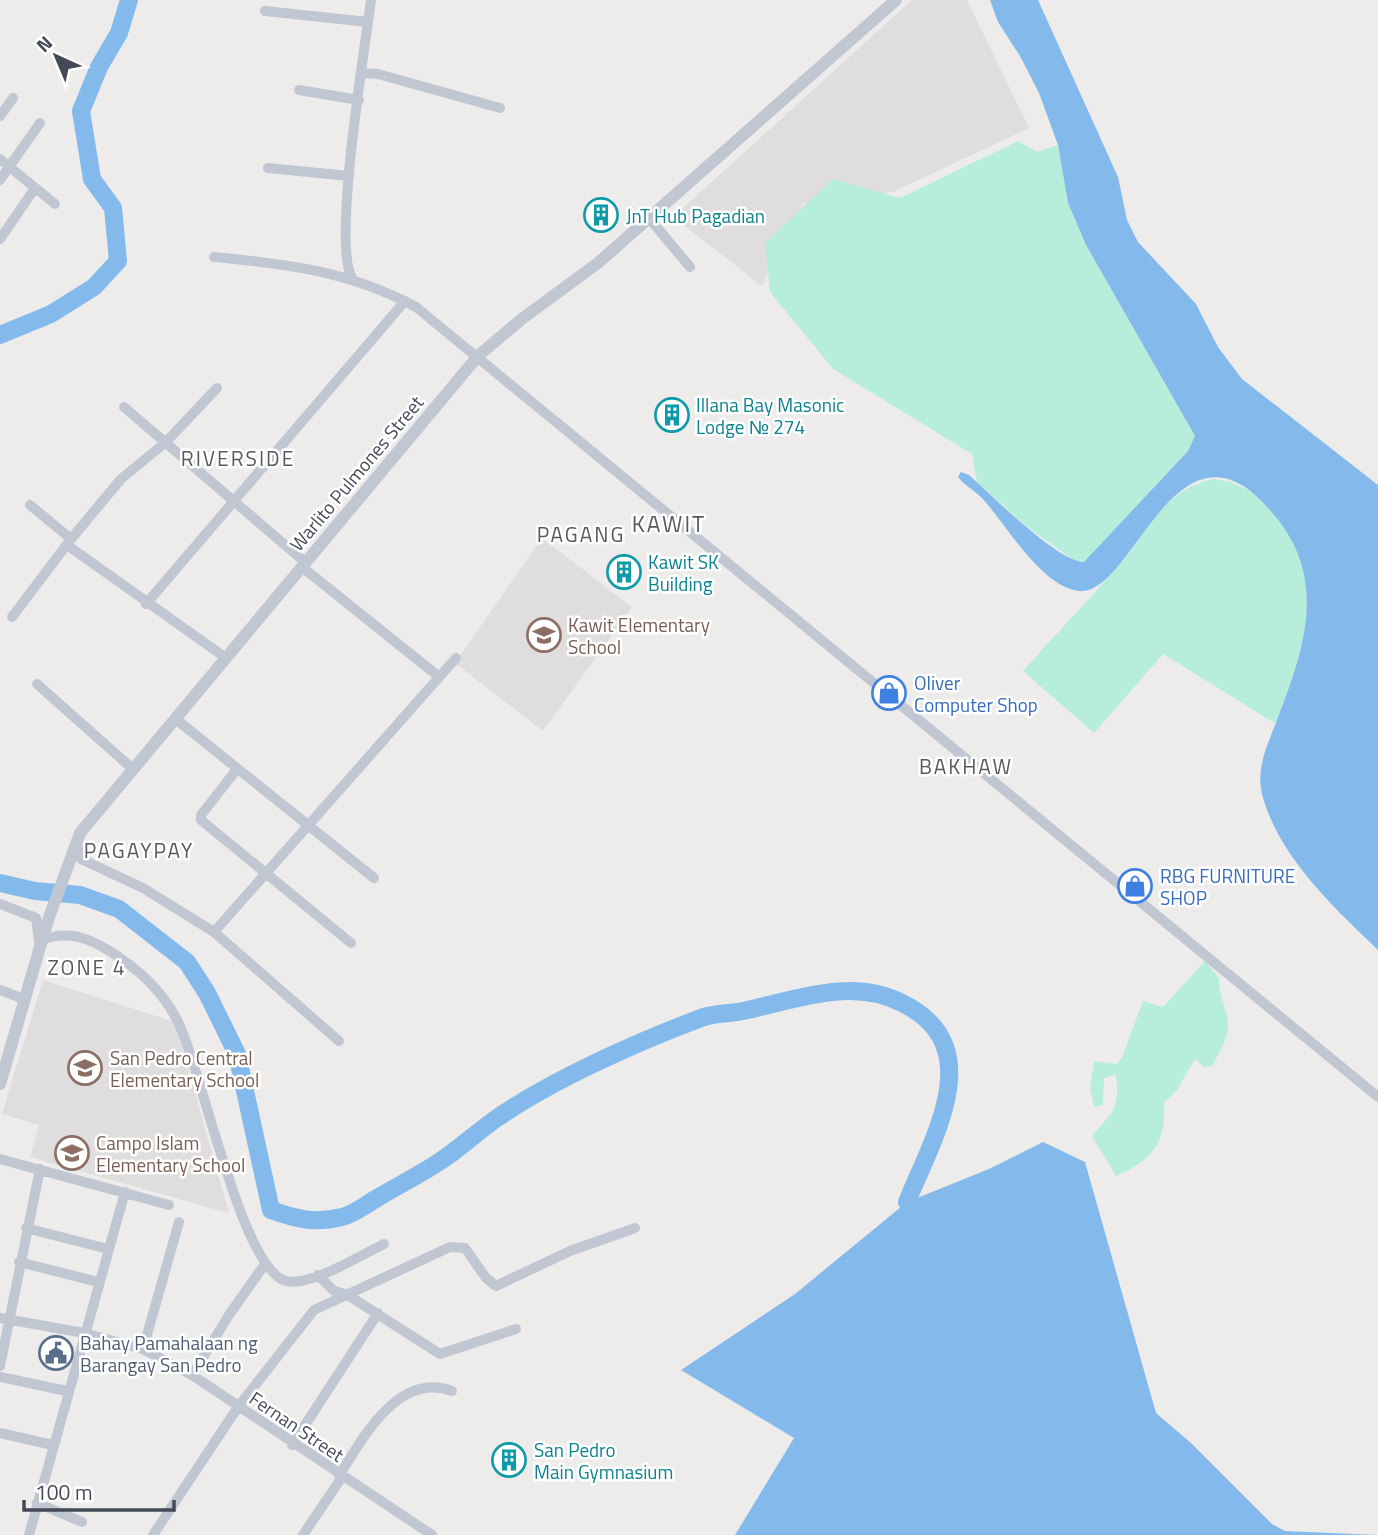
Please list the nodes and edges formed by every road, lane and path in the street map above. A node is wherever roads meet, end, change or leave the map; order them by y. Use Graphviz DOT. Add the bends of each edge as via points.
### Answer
graph roads {
  1 [pos="371,0"];
  2 [pos="897,0"];
  3 [pos="265,11"];
  4 [pos="369,22"];
  5 [pos="362,73"];
  6 [pos="299,90"];
  7 [pos="13,98"];
  8 [pos="359,100"];
  9 [pos="500,108"];
  10 [pos="0,116"];
  11 [pos="40,122"];
  12 [pos="4,163"];
  13 [pos="268,168"];
  14 [pos="349,176"];
  15 [pos="0,180"];
  16 [pos="35,188"];
  17 [pos="55,204"];
  18 [pos="649,218"];
  19 [pos="0,239"];
  20 [pos="214,257"];
  21 [pos="690,267"];
  22 [pos="352,278"];
  23 [pos="405,301"];
  24 [pos="478,356"];
  25 [pos="217,388"];
  26 [pos="124,407"];
  27 [pos="166,442"];
  28 [pos="234,502"];
  29 [pos="30,505"];
  30 [pos="69,542"];
  31 [pos="304,565"];
  32 [pos="146,604"];
  33 [pos="12,617"];
  34 [pos="226,658"];
  35 [pos="456,658"];
  36 [pos="438,676"];
  37 [pos="37,684"];
  38 [pos="177,720"];
  39 [pos="237,769"];
  40 [pos="134,770"];
  41 [pos="307,825"];
  42 [pos="77,840"];
  43 [pos="265,873"];
  44 [pos="374,878"];
  45 [pos="0,904"];
  46 [pos="214,932"];
  47 [pos="351,943"];
  48 [pos="41,945"];
  49 [pos="0,990"];
  50 [pos="24,999"];
  51 [pos="339,1041"];
  52 [pos="2,1070"];
  53 [pos="0,1084"];
  54 [pos="1378,1097"];
  55 [pos="0,1159"];
  56 [pos="40,1170"];
  57 [pos="125,1192"];
  58 [pos="169,1206"];
  59 [pos="179,1222"];
  60 [pos="26,1228"];
  61 [pos="635,1228"];
  62 [pos="384,1244"];
  63 [pos="108,1249"];
  64 [pos="19,1262"];
  65 [pos="265,1264"];
  66 [pos="318,1275"];
  67 [pos="98,1282"];
  68 [pos="346,1294"];
  69 [pos="378,1313"];
  70 [pos="5,1319"];
  71 [pos="516,1329"];
  72 [pos="84,1333"];
  73 [pos="144,1349"];
  74 [pos="0,1366"];
  75 [pos="192,1376"];
  76 [pos="0,1377"];
  77 [pos="67,1391"];
  78 [pos="452,1391"];
  79 [pos="238,1407"];
  80 [pos="0,1433"];
  81 [pos="292,1445"];
  82 [pos="53,1446"];
  83 [pos="341,1476"];
  84 [pos="37,1503"];
  85 [pos="82,1522"];
  86 [pos="29,1535"];
  87 [pos="153,1535"];
  88 [pos="303,1535"];
  89 [pos="432,1535"];
  1 -- 4 [label="street"];
  2 -- 18 [label="street, Warlito Pulmones Street"];
  3 -- 4 [label="street"];
  4 -- 5 [label="street"];
  5 -- 8 [label="street"];
  5 -- 9 [label="street"];
  6 -- 8 [label="street"];
  7 -- 10 [label="street"];
  8 -- 14 [label="street"];
  11 -- 12 [label="street"];
  12 -- 15 [label="street"];
  12 -- 16 [label="street"];
  13 -- 14 [label="street"];
  14 -- 22 [label="street" via="345,260"];
  16 -- 17 [label="street"];
  16 -- 19 [label="street"];
  18 -- 21 [label="street"];
  18 -- 24 [label="street, Warlito Pulmones Street"];
  20 -- 22 [label="street" via="272,262"];
  22 -- 23 [label="street"];
  23 -- 24 [label="street"];
  23 -- 28 [label="street"];
  24 -- 31 [label="street, Warlito Pulmones Street"];
  24 -- 54 [label="street"];
  25 -- 27 [label="street"];
  26 -- 27 [label="street"];
  27 -- 28 [label="street"];
  27 -- 30 [label="street" via="121,479"];
  28 -- 31 [label="street"];
  28 -- 32 [label="street"];
  29 -- 30 [label="street"];
  30 -- 32 [label="street"];
  30 -- 33 [label="street"];
  31 -- 34 [label="street, Warlito Pulmones Street"];
  31 -- 36 [label="street"];
  32 -- 34 [label="street"];
  34 -- 38 [label="street, Warlito Pulmones Street"];
  35 -- 36 [label="street"];
  36 -- 41 [label="street"];
  37 -- 40 [label="street"];
  38 -- 39 [label="street"];
  38 -- 40 [label="street, Warlito Pulmones Street"];
  39 -- 41 [label="street"];
  39 -- 43 [label="street" via="201,818"];
  40 -- 42 [label="street, Warlito Pulmones Street" via="90,818"];
  41 -- 43 [label="street"];
  41 -- 44 [label="street"];
  42 -- 46 [label="street" via="78,855 84,862 143,888"];
  42 -- 48 [label="street, Warlito Pulmones Street"];
  43 -- 46 [label="street"];
  43 -- 47 [label="street"];
  45 -- 48 [label="street" via="36,918"];
  46 -- 51 [label="street"];
  48 -- 50 [label="street, Warlito Pulmones Street"];
  48 -- 65 [label="street" via="74,935 99,945 139,970 165,1000 184,1037 238,1202"];
  49 -- 50 [label="street"];
  50 -- 52 [label="street, Warlito Pulmones Street"];
  52 -- 53 [label="street, Warlito Pulmones Street"];
  55 -- 56 [label="street"];
  56 -- 57 [label="street"];
  56 -- 60 [label="street"];
  57 -- 58 [label="street"];
  57 -- 63 [label="street"];
  59 -- 73 [label="street"];
  60 -- 63 [label="street"];
  60 -- 64 [label="street"];
  61 -- 68 [label="street" via="570,1251 503,1284 490,1283 459,1246"];
  62 -- 66 [label="street"];
  63 -- 67 [label="street"];
  64 -- 67 [label="street"];
  64 -- 70 [label="street"];
  65 -- 66 [label="street" via="287,1281 302,1282"];
  65 -- 75 [label="street"];
  66 -- 68 [label="street" via="334,1291"];
  67 -- 72 [label="street"];
  68 -- 69 [label="street"];
  68 -- 79 [label="street" via="324,1302 301,1322"];
  69 -- 71 [label="street" via="440,1354"];
  69 -- 81 [label="street"];
  70 -- 72 [label="street, Fernan Street"];
  70 -- 74 [label="street"];
  72 -- 73 [label="street, Fernan Street"];
  72 -- 77 [label="street"];
  73 -- 75 [label="street, Fernan Street"];
  75 -- 79 [label="street, Fernan Street"];
  76 -- 77 [label="street"];
  77 -- 82 [label="street"];
  78 -- 83 [label="street" via="434,1385 405,1393 377,1422"];
  79 -- 81 [label="street, Fernan Street"];
  79 -- 87 [label="street"];
  80 -- 82 [label="street"];
  81 -- 83 [label="street, Fernan Street"];
  82 -- 84 [label="street"];
  83 -- 88 [label="street"];
  83 -- 89 [label="street, Fernan Street"];
  84 -- 85 [label="street"];
  84 -- 86 [label="street"];
}
